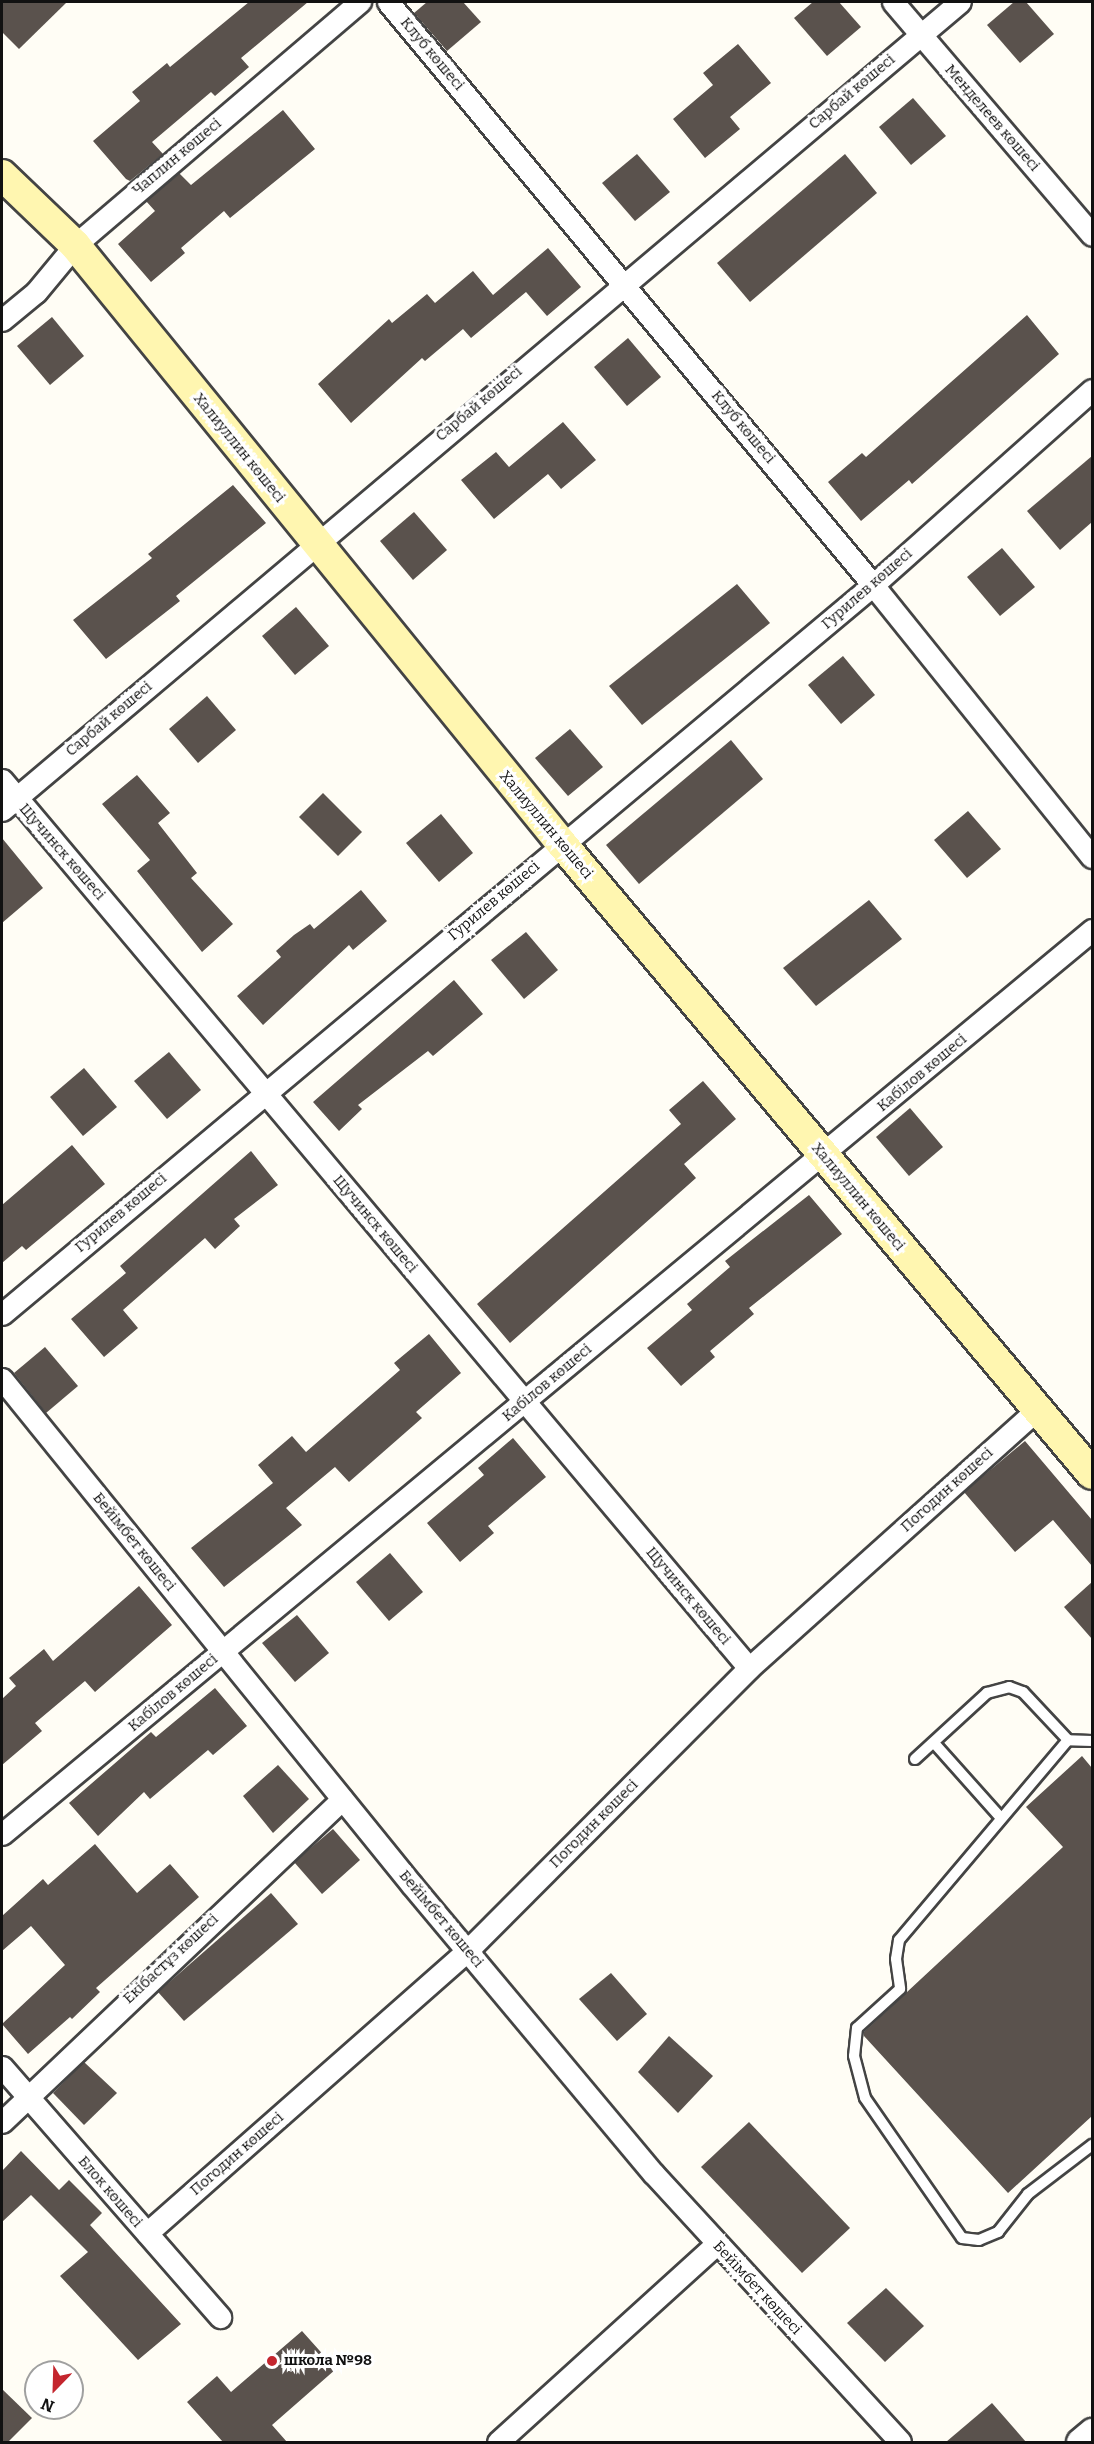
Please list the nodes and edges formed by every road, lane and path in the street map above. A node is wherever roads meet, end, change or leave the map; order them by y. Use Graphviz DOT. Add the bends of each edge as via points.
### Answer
graph roads {
  1 [pos="360,2"];
  2 [pos="388,2"];
  3 [pos="893,2"];
  4 [pos="960,2"];
  5 [pos="921,35"];
  6 [pos="2,175"];
  7 [pos="1092,235"];
  8 [pos="75,244"];
  9 [pos="623,283"];
  10 [pos="2,320"];
  11 [pos="1092,390"];
  12 [pos="315,543"];
  13 [pos="873,585"];
  14 [pos="2,780"];
  15 [pos="9,804"];
  16 [pos="562,844"];
  17 [pos="1092,857"];
  18 [pos="1092,930"];
  19 [pos="265,1091"];
  20 [pos="823,1155"];
  21 [pos="2,1314"];
  22 [pos="2,1379"];
  23 [pos="523,1402"];
  24 [pos="1037,1410"];
  25 [pos="1092,1474"];
  26 [pos="223,1652"];
  27 [pos="749,1668"];
  28 [pos="1068,1740"];
  29 [pos="1092,1741"];
  30 [pos="935,1744"];
  31 [pos="915,1759"];
  32 [pos="342,1799"];
  33 [pos="1001,1818"];
  34 [pos="2,1834"];
  35 [pos="467,1951"];
  36 [pos="2,2067"];
  37 [pos="25,2096"];
  38 [pos="2,2121"];
  39 [pos="1092,2145"];
  40 [pos="147,2234"];
  41 [pos="716,2244"];
  42 [pos="220,2317"];
  43 [pos="1092,2432"];
  44 [pos="498,2442"];
  45 [pos="900,2442"];
  46 [pos="1080,2442"];
  1 -- 8 [label="street, Чаплин көшесі"];
  2 -- 9 [label="street, Клуб көшесі"];
  3 -- 5 [label="street, Менделеев көшесі"];
  4 -- 5 [label="street, Сарбай көшесі"];
  5 -- 7 [label="street, Менделеев көшесі"];
  5 -- 9 [label="street, Сарбай көшесі"];
  6 -- 8 [label="main road, Халиуллин көшесі"];
  8 -- 10 [label="street, Чаплин көшесі" via="36,292"];
  8 -- 12 [label="main road, Халиуллин көшесі"];
  9 -- 12 [label="street, Сарбай көшесі"];
  9 -- 13 [label="street, Клуб көшесі"];
  11 -- 13 [label="street, Гурилев көшесі"];
  12 -- 15 [label="street, Сарбай көшесі"];
  12 -- 16 [label="main road, Халиуллин көшесі"];
  13 -- 16 [label="street, Гурилев көшесі"];
  13 -- 17 [label="street, Клуб көшесі"];
  14 -- 15 [label="street, Щучинск көшесі"];
  15 -- 19 [label="street, Щучинск көшесі"];
  16 -- 19 [label="street, Гурилев көшесі"];
  16 -- 20 [label="main road, Халиуллин көшесі"];
  18 -- 20 [label="street, Кабілов көшесі"];
  19 -- 21 [label="street, Гурилев көшесі"];
  19 -- 23 [label="street, Щучинск көшесі"];
  20 -- 23 [label="street, Кабілов көшесі"];
  20 -- 24 [label="main road, Халиуллин көшесі"];
  22 -- 26 [label="street, Бейімбет көшесі"];
  23 -- 26 [label="street, Кабілов көшесі"];
  23 -- 27 [label="street, Щучинск көшесі"];
  24 -- 25 [label="main road, Халиуллин көшесі"];
  24 -- 27 [label="street, Погодин көшесі"];
  26 -- 32 [label="street, Бейімбет көшесі"];
  26 -- 34 [label="street, Кабілов көшесі"];
  27 -- 35 [label="street, Погодин көшесі"];
  28 -- 29 [label="lane"];
  28 -- 30 [label="lane" via="1023,1692 1009,1687 987,1693"];
  28 -- 33 [label="lane"];
  30 -- 31 [label="lane"];
  30 -- 33 [label="lane"];
  32 -- 35 [label="street, Бейімбет көшесі"];
  32 -- 37 [label="street, Екібастұз көшесі"];
  33 -- 39 [label="lane" via="899,1940 896,1959 900,1989 857,2028 854,2056 865,2098 963,2238 979,2240 998,2232 1028,2194"];
  35 -- 40 [label="street, Погодин көшесі"];
  35 -- 41 [label="street, Бейімбет көшесі"];
  36 -- 37 [label="street, Блок көшесі"];
  37 -- 38 [label="street, Екібастұз көшесі"];
  37 -- 40 [label="street, Блок көшесі"];
  40 -- 42 [label="street, Блок көшесі"];
  41 -- 44 [label="street"];
  41 -- 45 [label="street, Бейімбет көшесі"];
  43 -- 46 [label="street"];
}
